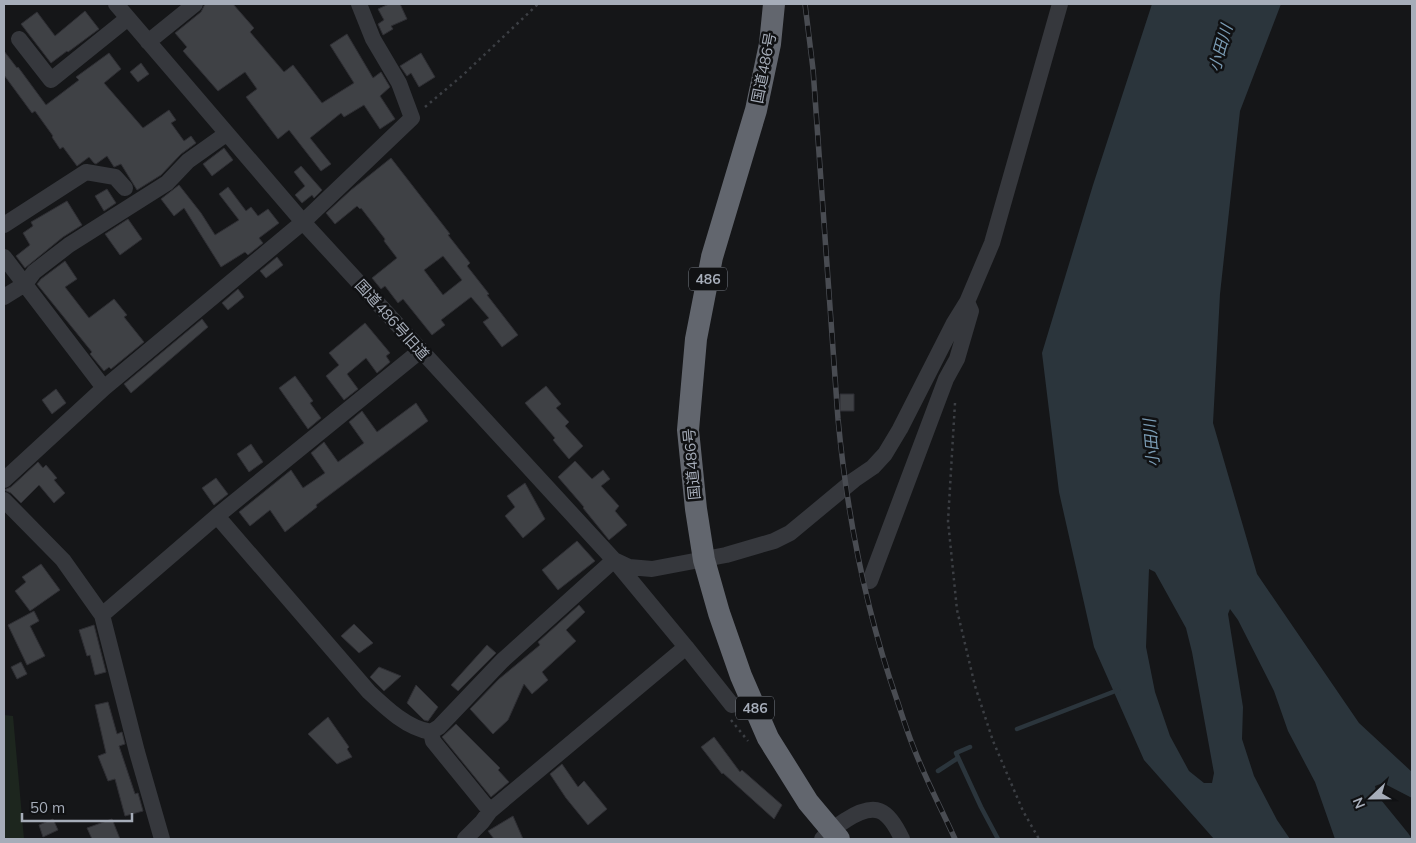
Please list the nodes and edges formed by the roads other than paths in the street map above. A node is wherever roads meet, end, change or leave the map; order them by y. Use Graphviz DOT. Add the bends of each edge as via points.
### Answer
graph roads {
  1 [pos="116,4"];
  2 [pos="195,4"];
  3 [pos="359,4"];
  4 [pos="774,4"];
  5 [pos="1060,4"];
  6 [pos="128,18"];
  7 [pos="19,39"];
  8 [pos="148,42"];
  9 [pos="226,134"];
  10 [pos="126,188"];
  11 [pos="303,222"];
  12 [pos="4,224"];
  13 [pos="4,257"];
  14 [pos="24,284"];
  15 [pos="4,297"];
  16 [pos="967,302"];
  17 [pos="420,351"];
  18 [pos="957,360"];
  19 [pos="957,381"];
  20 [pos="104,388"];
  21 [pos="4,480"];
  22 [pos="4,500"];
  23 [pos="217,516"];
  24 [pos="614,560"];
  25 [pos="704,560"];
  26 [pos="870,581"];
  27 [pos="102,615"];
  28 [pos="686,647"];
  29 [pos="729,709"];
  30 [pos="431,732"];
  31 [pos="490,810"];
  32 [pos="830,836"];
  33 [pos="162,839"];
  34 [pos="465,839"];
  35 [pos="902,839"];
  1 -- 6 [label="street, 国道486号旧道"];
  2 -- 8 [label="street"];
  3 -- 11 [label="street" via="373,39 399,83 412,118"];
  4 -- 25 [label="highway, 国道486号 / 486" via="770,44 756,110 712,258 696,339 688,430"];
  5 -- 16 [label="street" via="992,243"];
  6 -- 7 [label="street" via="51,80"];
  6 -- 8 [label="street, 国道486号旧道"];
  8 -- 9 [label="street, 国道486号旧道"];
  9 -- 11 [label="street, 国道486号旧道"];
  9 -- 14 [label="street" via="188,161 167,183 69,245 34,272"];
  10 -- 12 [label="street" via="115,177 86,172"];
  11 -- 17 [label="street, 国道486号旧道"];
  11 -- 20 [label="street"];
  13 -- 14 [label="street"];
  14 -- 15 [label="street"];
  14 -- 20 [label="street"];
  16 -- 18 [label="street" via="971,311"];
  16 -- 25 [label="street, 国道486号旧道" via="900,429 873,467 790,533 766,544"];
  17 -- 23 [label="street"];
  17 -- 24 [label="street, 国道486号旧道"];
  18 -- 19 [label="street" via="960,367"];
  18 -- 26 [label="street" via="946,379"];
  20 -- 21 [label="street"];
  22 -- 27 [label="street" via="63,560"];
  23 -- 27 [label="street"];
  23 -- 30 [label="street" via="369,692 410,725"];
  24 -- 25 [label="street, 国道486号旧道" via="629,567 652,569"];
  24 -- 28 [label="street"];
  24 -- 30 [label="street" via="502,661"];
  25 -- 32 [label="highway, 国道486号 / 486" via="738,667 768,738"];
  27 -- 33 [label="street"];
  28 -- 29 [label="street"];
  28 -- 31 [label="street"];
  30 -- 31 [label="street" via="434,741"];
  31 -- 34 [label="street"];
  32 -- 35 [label="street" via="860,811 872,809 884,813 895,824"];
}
